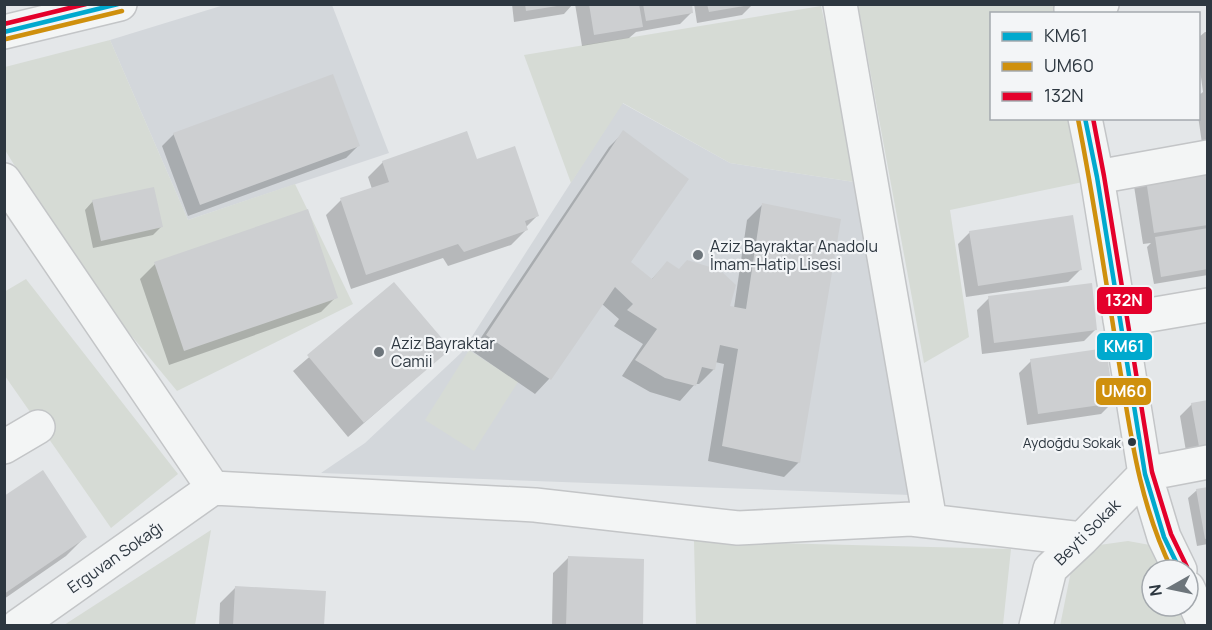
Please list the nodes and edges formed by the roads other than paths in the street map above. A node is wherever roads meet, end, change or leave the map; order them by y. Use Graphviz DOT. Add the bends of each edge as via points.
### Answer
graph roads {
  1 [pos="120,4"];
  2 [pos="840,4"];
  3 [pos="6,25"];
  4 [pos="1085,120"];
  5 [pos="1208,157"];
  6 [pos="1097,177"];
  7 [pos="4,180"];
  8 [pos="1208,305"];
  9 [pos="1120,320"];
  10 [pos="38,427"];
  11 [pos="4,447"];
  12 [pos="1208,462"];
  13 [pos="1145,474"];
  14 [pos="213,488"];
  15 [pos="930,521"];
  16 [pos="1082,539"];
  17 [pos="1174,558"];
  18 [pos="18,626"];
  19 [pos="1036,626"];
  1 -- 3 [label="street"];
  2 -- 15 [label="street"];
  4 -- 6 [label="street"];
  5 -- 6 [label="street"];
  6 -- 9 [label="street"];
  7 -- 14 [label="street"];
  8 -- 9 [label="street"];
  9 -- 13 [label="street"];
  10 -- 11 [label="street"];
  12 -- 13 [label="street"];
  13 -- 16 [label="street, Beyti Sokak"];
  13 -- 17 [label="street"];
  14 -- 15 [label="street" via="535,506 738,528"];
  14 -- 18 [label="street, Erguvan Sokağı"];
  15 -- 16 [label="street"];
  16 -- 19 [label="street, Beyti Sokak" via="1050,569"];
}
